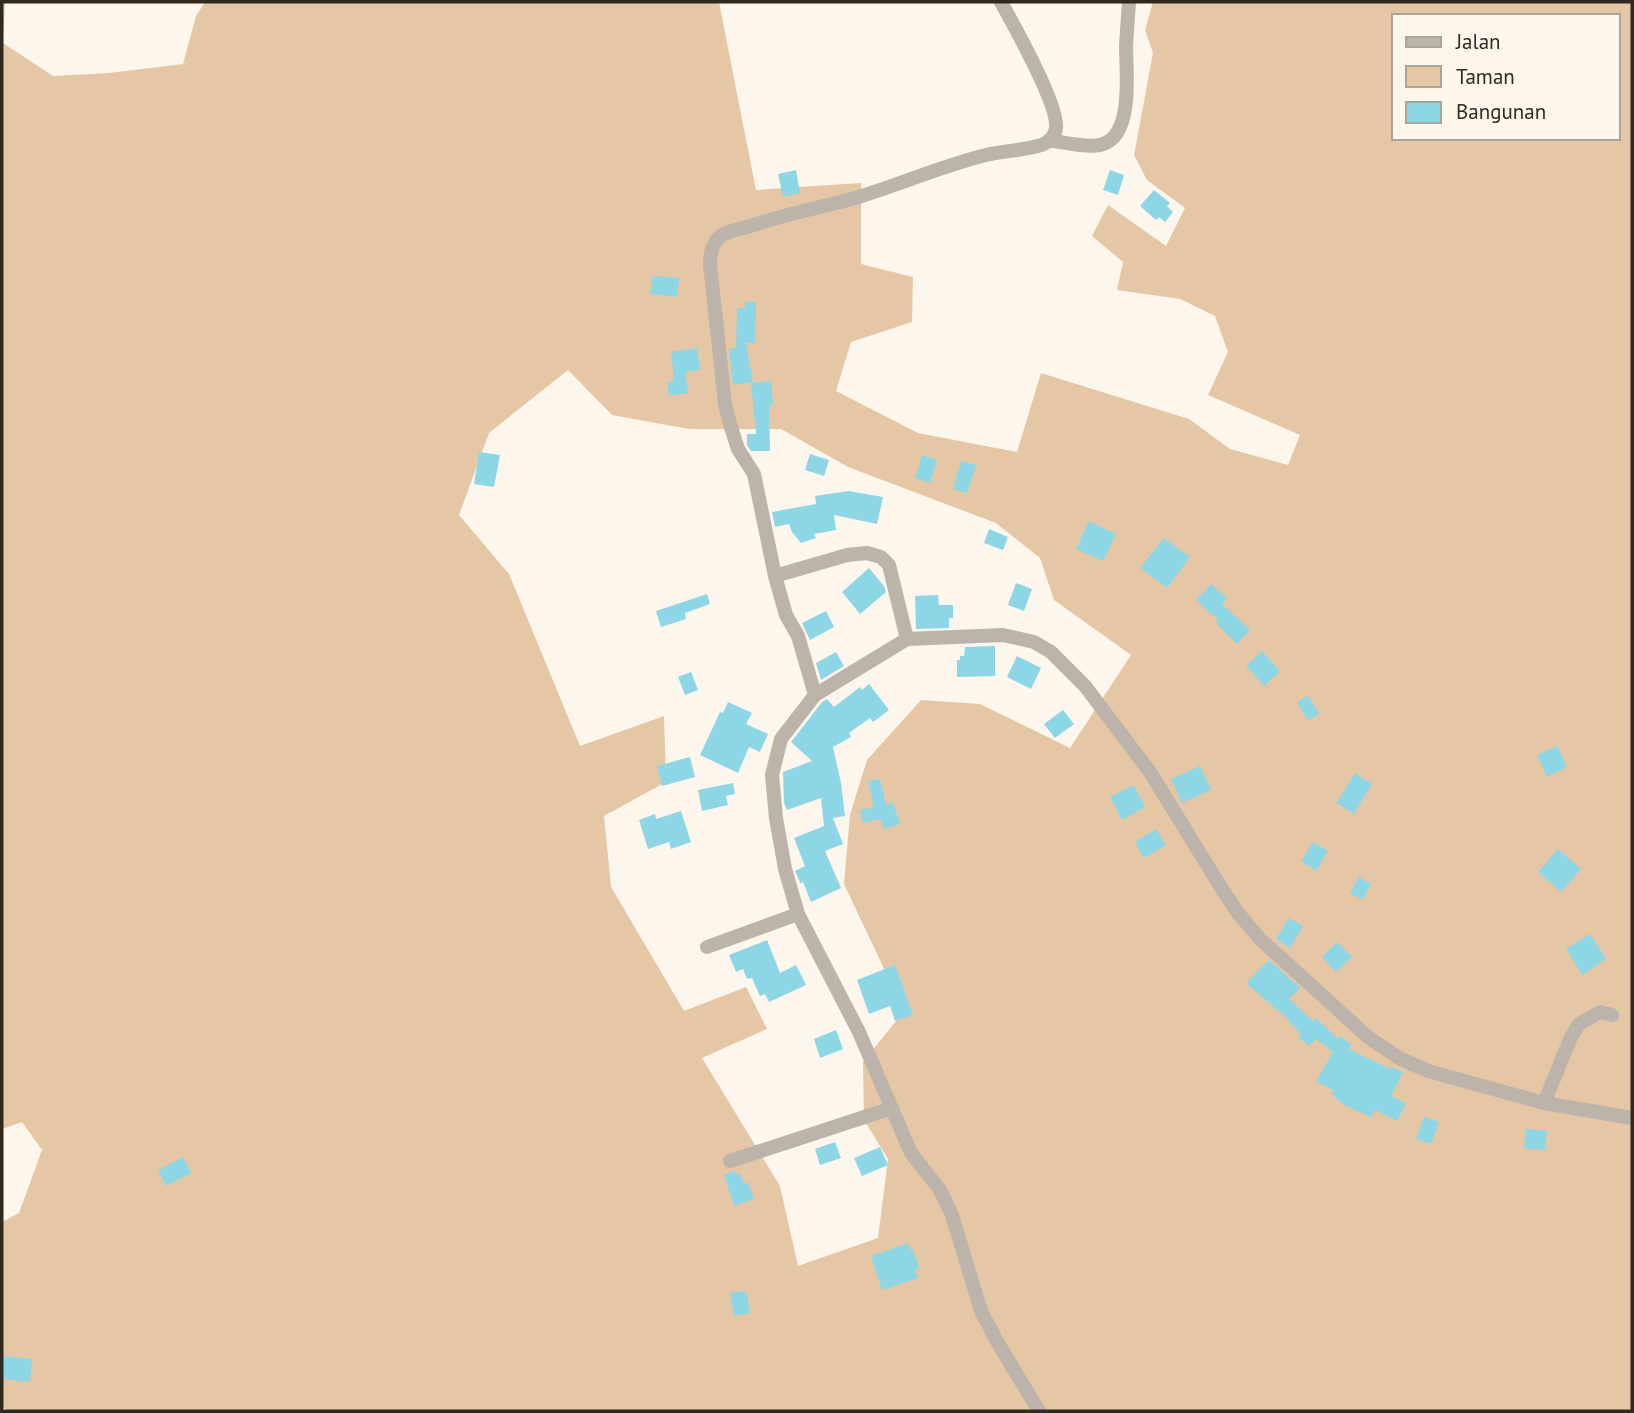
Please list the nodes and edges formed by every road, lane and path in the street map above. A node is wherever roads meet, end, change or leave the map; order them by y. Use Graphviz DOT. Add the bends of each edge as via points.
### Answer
graph roads {
  1 [pos="1001,2"];
  2 [pos="1129,2"];
  3 [pos="1049,140"];
  4 [pos="775,576"];
  5 [pos="908,639"];
  6 [pos="815,695"];
  7 [pos="799,914"];
  8 [pos="707,947"];
  9 [pos="1612,1014"];
  10 [pos="1544,1103"];
  11 [pos="892,1108"];
  12 [pos="1632,1118"];
  13 [pos="730,1161"];
  14 [pos="1039,1411"];
  1 -- 3 [label="street" via="1056,119"];
  2 -- 3 [label="street" via="1128,81 1122,123 1115,136 1102,145"];
  3 -- 4 [label="street" via="759,222 715,242 710,264 725,404 738,449 754,474"];
  4 -- 5 [label="street" via="847,555 881,557 889,565"];
  4 -- 6 [label="street"];
  5 -- 6 [label="street"];
  5 -- 10 [label="street" via="1003,635 1020,637 1051,652 1085,686 1150,772 1222,889 1260,939 1368,1037 1399,1058 1428,1072"];
  6 -- 7 [label="street" via="781,739 772,775 785,869"];
  7 -- 8 [label="street"];
  7 -- 11 [label="street" via="848,1007"];
  9 -- 10 [label="street" via="1600,1012 1579,1024"];
  10 -- 12 [label="street"];
  11 -- 13 [label="street"];
  11 -- 14 [label="street" via="911,1153 940,1190 952,1215 981,1311"];
}
